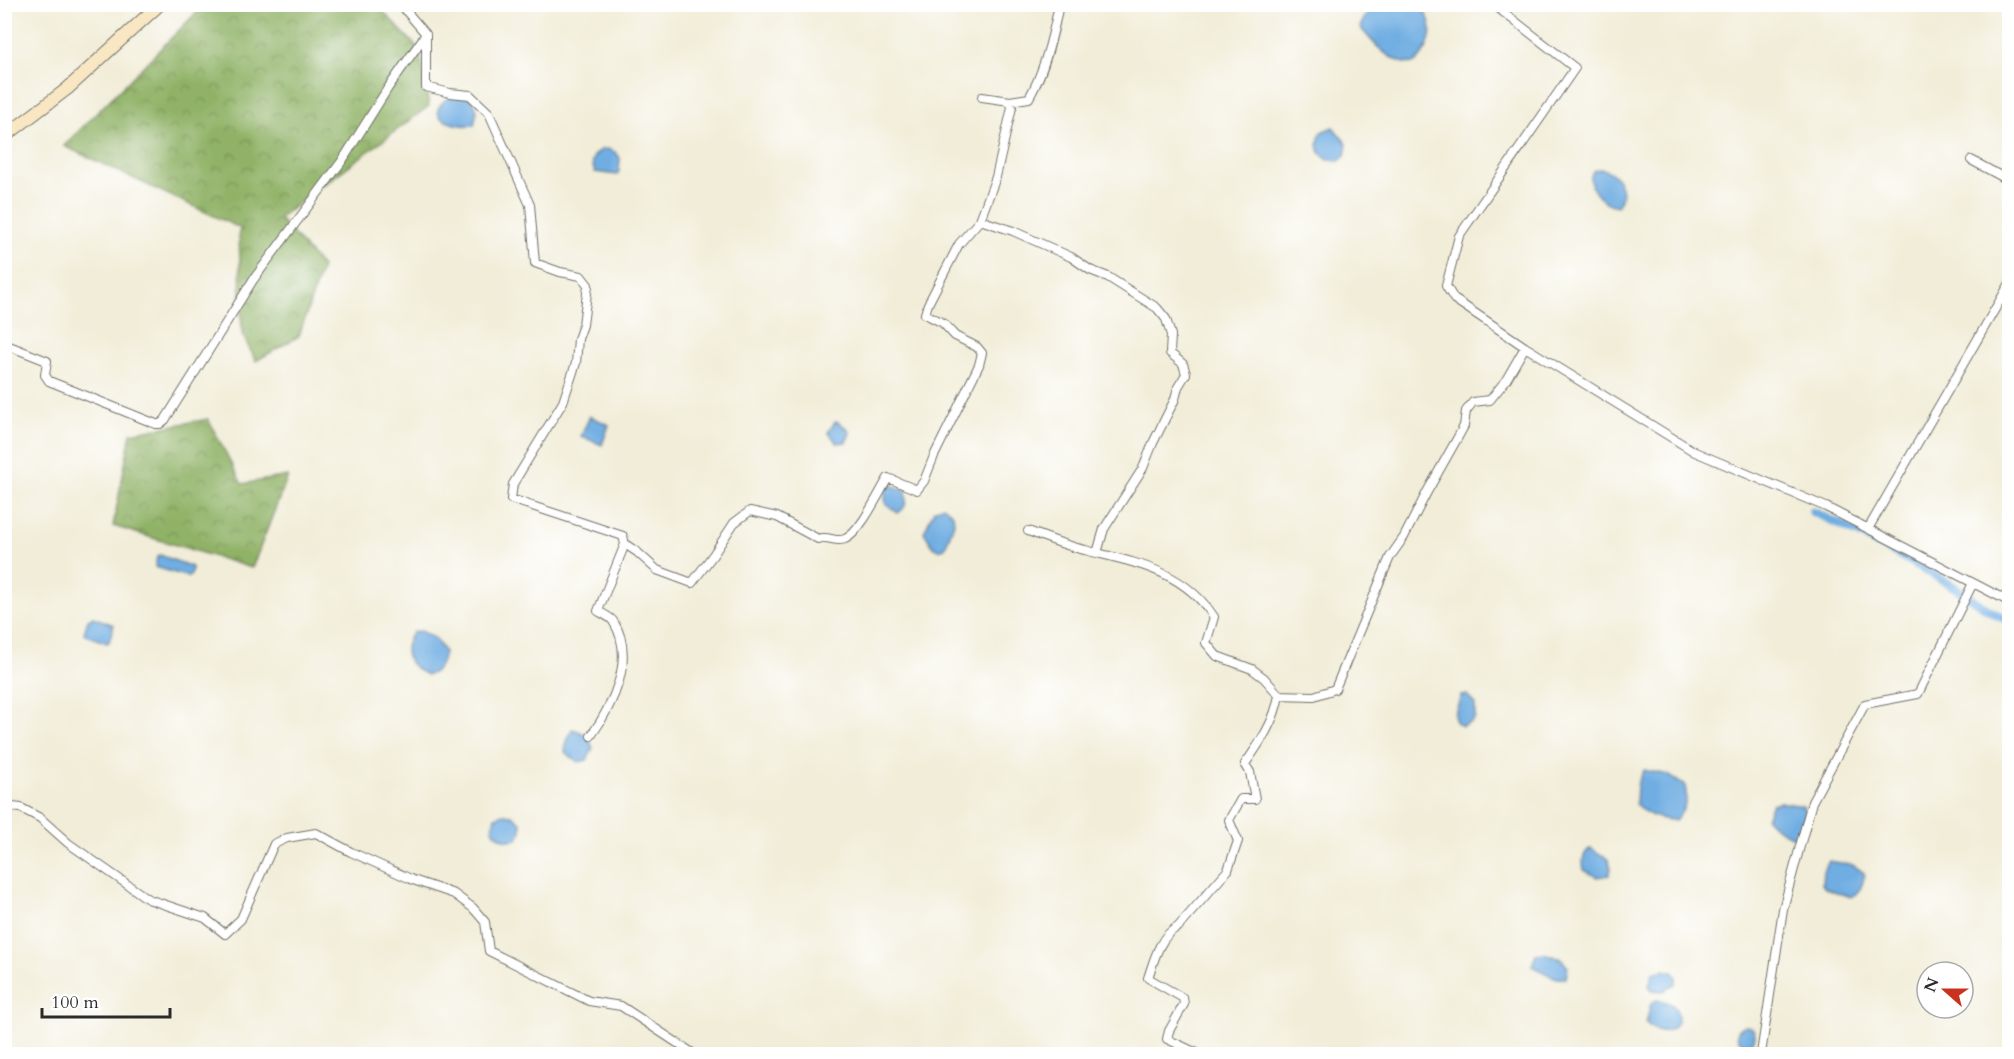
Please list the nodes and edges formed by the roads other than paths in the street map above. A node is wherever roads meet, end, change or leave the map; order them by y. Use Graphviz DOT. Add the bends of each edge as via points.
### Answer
graph roads {
  1 [pos="160,4"];
  2 [pos="400,4"];
  3 [pos="1059,4"];
  4 [pos="1493,4"];
  5 [pos="426,34"];
  6 [pos="982,98"];
  7 [pos="1010,101"];
  8 [pos="4,137"];
  9 [pos="1971,160"];
  10 [pos="2010,181"];
  11 [pos="980,220"];
  12 [pos="2010,283"];
  13 [pos="4,344"];
  14 [pos="1525,347"];
  15 [pos="1868,529"];
  16 [pos="1028,531"];
  17 [pos="625,544"];
  18 [pos="1097,553"];
  19 [pos="1971,587"];
  20 [pos="2010,602"];
  21 [pos="1279,695"];
  22 [pos="591,736"];
  23 [pos="4,806"];
  24 [pos="694,1054"];
  25 [pos="1199,1054"];
  26 [pos="1761,1054"];
  1 -- 8 [label="main road" via="67,89"];
  2 -- 5 [label="street"];
  3 -- 7 [label="street" via="1039,81 1029,98"];
  4 -- 14 [label="street" via="1575,68 1459,236 1446,285 1454,298"];
  5 -- 13 [label="street" via="342,162 253,280 160,424 49,381 45,375 47,361"];
  5 -- 17 [label="street" via="426,87 470,95 489,113 530,205 535,263 580,276 588,285 576,363 563,402 513,484 511,499 623,536"];
  6 -- 7 [label="street"];
  7 -- 11 [label="street" via="1012,107 998,168"];
  9 -- 10 [label="street"];
  11 -- 17 [label="street" via="959,244 925,314 982,352 917,490 888,478 853,535 842,541 825,536 818,539 777,517 750,511 734,523 692,583 657,570"];
  11 -- 18 [label="street" via="1071,257 1157,308 1169,327 1170,353 1183,364 1186,374 1171,408 1143,468 1104,529"];
  12 -- 15 [label="street"];
  14 -- 15 [label="street" via="1695,452 1826,507"];
  14 -- 21 [label="street" via="1490,400 1473,402 1466,411 1464,426 1390,557 1335,689 1314,696"];
  15 -- 19 [label="street"];
  16 -- 18 [label="street"];
  17 -- 22 [label="street" via="598,611 612,619 620,637 620,679"];
  18 -- 21 [label="street" via="1149,566 1197,596 1214,617 1206,643 1217,656 1252,669"];
  19 -- 20 [label="street"];
  19 -- 26 [label="street" via="1918,694 1865,704 1812,802 1783,909"];
  21 -- 25 [label="street" via="1268,729 1245,764 1255,799 1241,799 1229,820 1238,841 1228,870 1178,927 1170,931 1148,978 1183,998 1184,1004 1167,1039"];
  23 -- 24 [label="street" via="21,808 40,818 68,843 148,899 205,918 225,934 241,919 274,844 316,833 413,880 454,894 485,922 489,951 589,1001 621,1006"];
}
